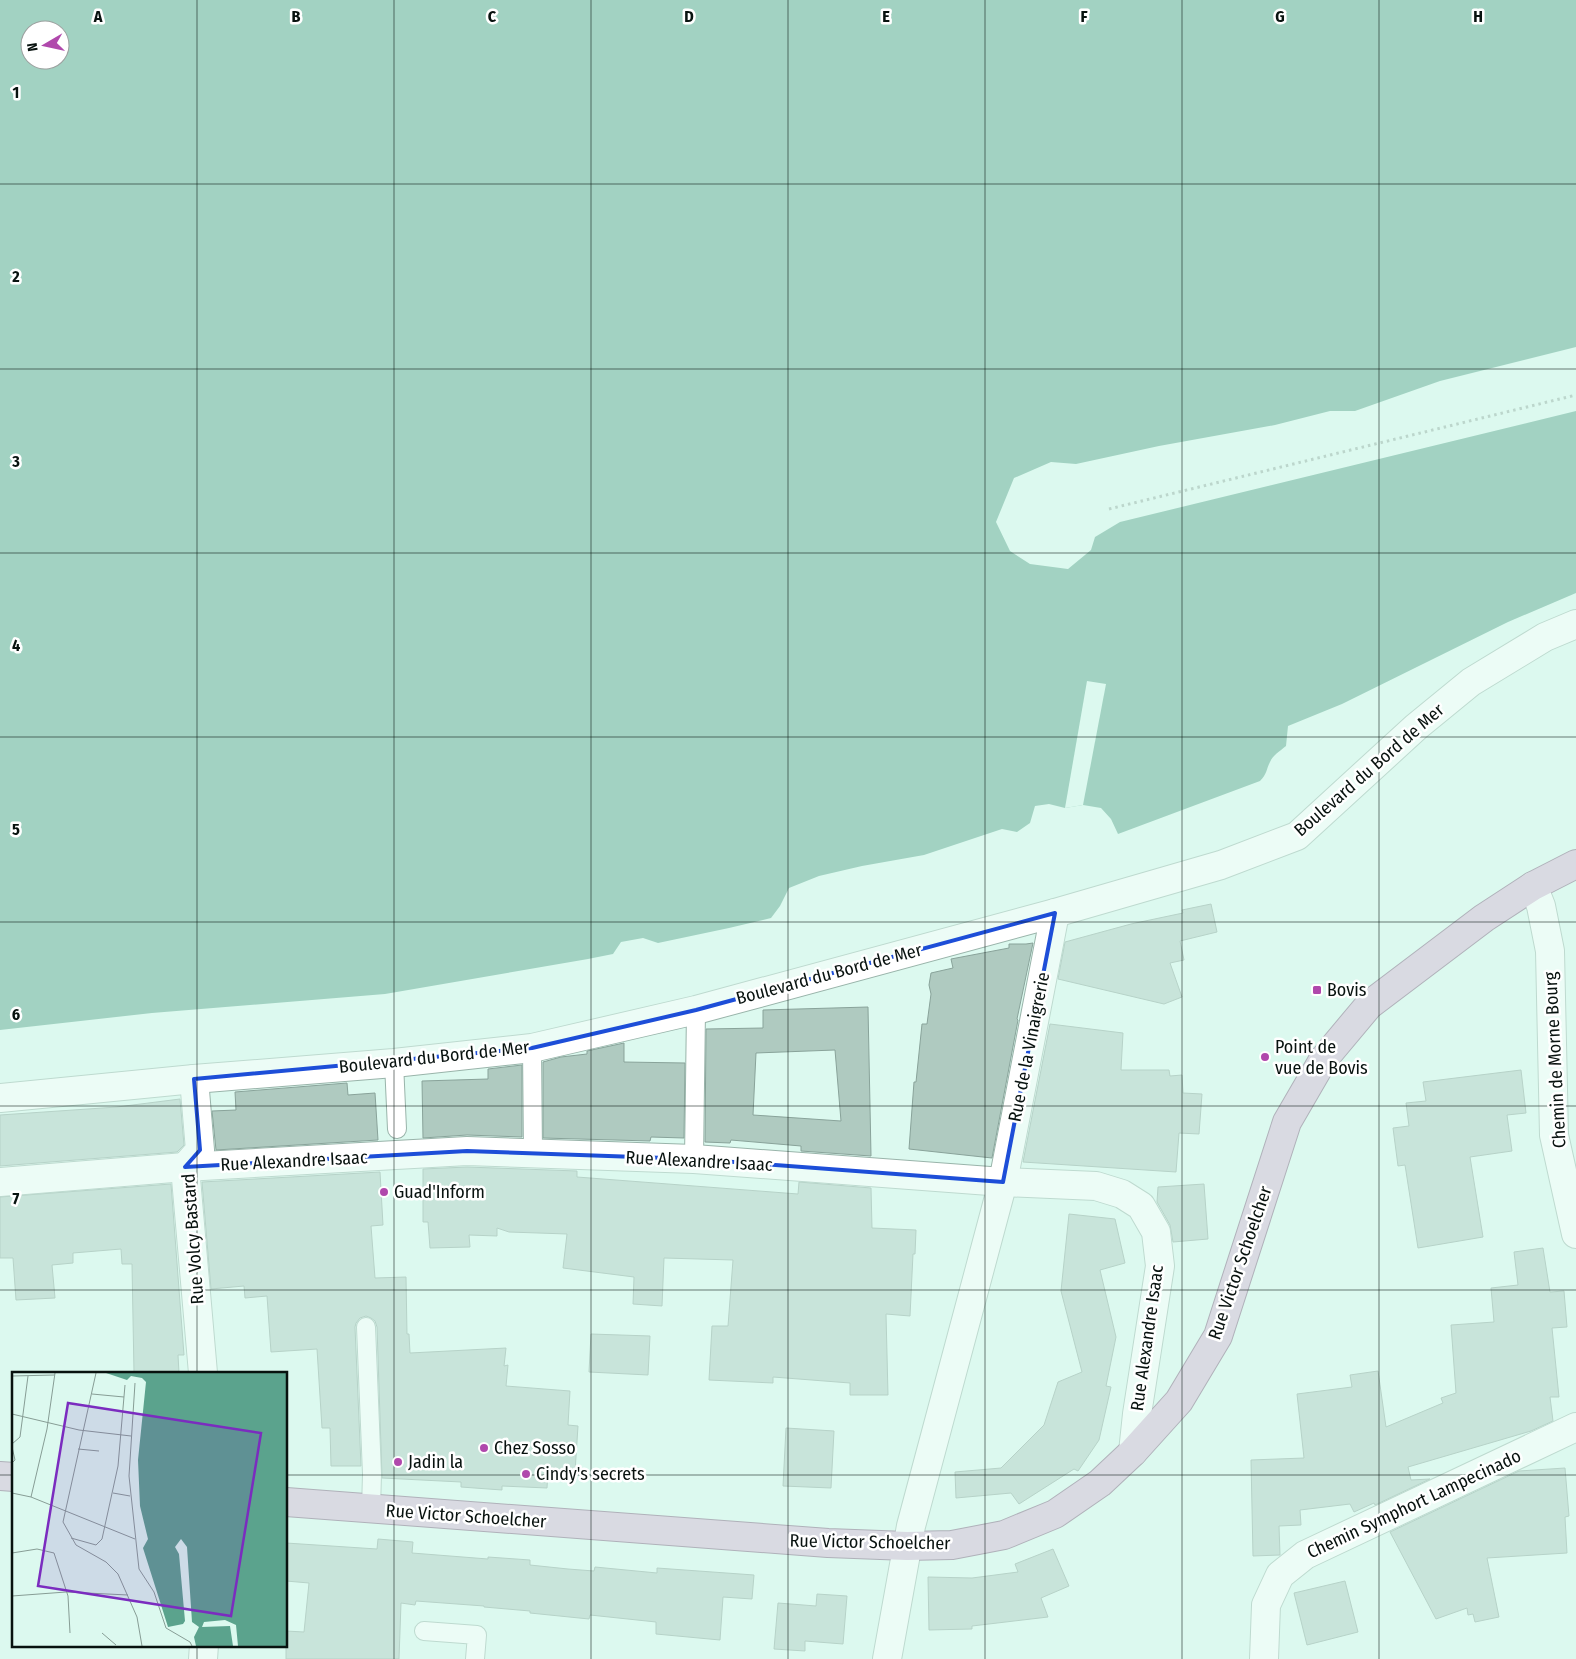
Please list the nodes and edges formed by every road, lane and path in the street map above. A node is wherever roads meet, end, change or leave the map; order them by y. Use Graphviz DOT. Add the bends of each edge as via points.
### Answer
graph roads {
  1 [pos="1576,395"];
  2 [pos="1109,509"];
  3 [pos="1576,624"];
  4 [pos="1576,864"];
  5 [pos="1533,886"];
  6 [pos="1054,913"];
  7 [pos="696,1010"];
  8 [pos="532,1048"];
  9 [pos="394,1064"];
  10 [pos="194,1079"];
  11 [pos="0,1098"];
  12 [pos="397,1129"];
  13 [pos="533,1153"];
  14 [pos="694,1159"];
  15 [pos="185,1167"];
  16 [pos="0,1182"];
  17 [pos="1004,1182"];
  18 [pos="1576,1234"];
  19 [pos="366,1327"];
  20 [pos="203,1372"];
  21 [pos="1576,1427"];
  22 [pos="1133,1452"];
  23 [pos="288,1502"];
  24 [pos="371,1509"];
  25 [pos="907,1546"];
  26 [pos="424,1631"];
  27 [pos="204,1646"];
  28 [pos="203,1659"];
  29 [pos="475,1659"];
  30 [pos="887,1659"];
  31 [pos="1264,1659"];
  1 -- 2 [label="path"];
  3 -- 6 [label="street, Boulevard du Bord de Mer" via="1545,637 1471,682 1416,727 1297,836 1221,865"];
  4 -- 5 [label="main road, Rue Victor Schoelcher"];
  5 -- 18 [label="street, Chemin de Morne Bourg" via="1541,906 1550,951 1554,1134"];
  5 -- 22 [label="main road, Rue Victor Schoelcher" via="1484,918 1369,1005 1323,1060 1287,1122 1218,1336 1179,1401"];
  6 -- 7 [label="street, Boulevard du Bord de Mer"];
  6 -- 17 [label="street, Rue de la Vinaigrerie"];
  7 -- 8 [label="street, Boulevard du Bord de Mer"];
  7 -- 14 [label="lane"];
  8 -- 9 [label="street, Boulevard du Bord de Mer"];
  8 -- 13 [label="lane"];
  9 -- 10 [label="street, Boulevard du Bord de Mer"];
  9 -- 12 [label="lane"];
  10 -- 11 [label="street, Boulevard du Bord de Mer"];
  10 -- 15 [label="street, Rue Volcy Bastard" via="200,1150"];
  13 -- 14 [label="street, Rue Alexandre Isaac"];
  13 -- 15 [label="street, Rue Alexandre Isaac" via="467,1151"];
  14 -- 17 [label="street, Rue Alexandre Isaac"];
  15 -- 16 [label="street, Rue Alexandre Isaac"];
  15 -- 20 [label="street, Rue Volcy Bastard"];
  17 -- 22 [label="street, Rue Alexandre Isaac" via="1096,1186 1122,1194 1141,1206 1156,1232 1160,1266"];
  17 -- 25 [label="street, Rue de la Vinaigrerie"];
  19 -- 24 [label="lane"];
  21 -- 31 [label="street, Chemin Symphort Lampecinado" via="1305,1555 1280,1575 1266,1605"];
  22 -- 25 [label="main road, Rue Victor Schoelcher" via="1100,1483 1055,1514 1004,1535 952,1545"];
  23 -- 24 [label="main road, Rue Victor Schoelcher"];
  24 -- 25 [label="main road, Rue Victor Schoelcher"];
  25 -- 30 [label="street, Rue de la Vinaigrerie"];
  26 -- 29 [label="lane" via="477,1635"];
  27 -- 28 [label="street"];
}
